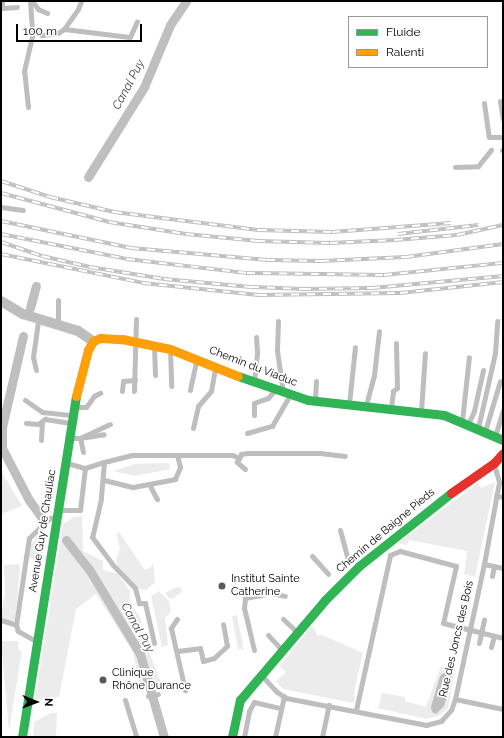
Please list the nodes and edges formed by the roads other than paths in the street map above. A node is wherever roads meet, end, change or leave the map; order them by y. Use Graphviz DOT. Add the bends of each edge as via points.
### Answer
graph roads {
  1 [pos="2,1"];
  2 [pos="31,1"];
  3 [pos="81,1"];
  4 [pos="18,7"];
  5 [pos="47,13"];
  6 [pos="138,21"];
  7 [pos="64,29"];
  8 [pos="33,33"];
  9 [pos="500,101"];
  10 [pos="484,103"];
  11 [pos="28,107"];
  12 [pos="503,119"];
  13 [pos="503,137"];
  14 [pos="491,150"];
  15 [pos="454,167"];
  16 [pos="1,206"];
  17 [pos="23,210"];
  18 [pos="58,300"];
  19 [pos="1,301"];
  20 [pos="36,319"];
  21 [pos="136,319"];
  22 [pos="278,321"];
  23 [pos="497,321"];
  24 [pos="57,326"];
  25 [pos="379,331"];
  26 [pos="256,337"];
  27 [pos="93,341"];
  28 [pos="135,342"];
  29 [pos="396,343"];
  30 [pos="154,346"];
  31 [pos="355,347"];
  32 [pos="170,349"];
  33 [pos="425,353"];
  34 [pos="469,357"];
  35 [pos="196,358"];
  36 [pos="216,367"];
  37 [pos="36,370"];
  38 [pos="483,370"];
  39 [pos="155,375"];
  40 [pos="135,380"];
  41 [pos="316,381"];
  42 [pos="500,381"];
  43 [pos="254,382"];
  44 [pos="171,386"];
  45 [pos="190,390"];
  46 [pos="122,391"];
  47 [pos="134,392"];
  48 [pos="282,392"];
  49 [pos="100,393"];
  50 [pos="25,400"];
  51 [pos="315,401"];
  52 [pos="349,405"];
  53 [pos="366,407"];
  54 [pos="391,409"];
  55 [pos="503,410"];
  56 [pos="421,411"];
  57 [pos="73,415"];
  58 [pos="254,416"];
  59 [pos="42,422"];
  60 [pos="26,423"];
  61 [pos="465,423"];
  62 [pos="110,424"];
  63 [pos="193,428"];
  64 [pos="481,430"];
  65 [pos="104,434"];
  66 [pos="247,434"];
  67 [pos="70,438"];
  68 [pos="80,438"];
  69 [pos="499,439"];
  70 [pos="41,440"];
  71 [pos="82,452"];
  72 [pos="503,453"];
  73 [pos="178,455"];
  74 [pos="345,456"];
  75 [pos="239,458"];
  76 [pos="104,462"];
  77 [pos="66,463"];
  78 [pos="494,463"];
  79 [pos="85,468"];
  80 [pos="245,470"];
  81 [pos="104,480"];
  82 [pos="150,486"];
  83 [pos="496,496"];
  84 [pos="503,497"];
  85 [pos="157,500"];
  86 [pos="57,517"];
  87 [pos="340,530"];
  88 [pos="312,556"];
  89 [pos="347,557"];
  90 [pos="484,564"];
  91 [pos="494,566"];
  92 [pos="503,568"];
  93 [pos="328,574"];
  94 [pos="492,576"];
  95 [pos="285,596"];
  96 [pos="177,619"];
  97 [pos="283,619"];
  98 [pos="1,620"];
  99 [pos="484,620"];
  100 [pos="223,624"];
  101 [pos="16,626"];
  102 [pos="470,630"];
  103 [pos="298,633"];
  104 [pos="481,633"];
  105 [pos="268,635"];
  106 [pos="494,636"];
  107 [pos="503,638"];
  108 [pos="38,642"];
  109 [pos="154,643"];
  110 [pos="479,643"];
  111 [pos="490,647"];
  112 [pos="254,650"];
  113 [pos="177,651"];
  114 [pos="284,652"];
  115 [pos="261,675"];
  116 [pos="185,690"];
  117 [pos="158,694"];
  118 [pos="148,696"];
  119 [pos="284,696"];
  120 [pos="455,699"];
  121 [pos="125,700"];
  122 [pos="328,705"];
  123 [pos="280,708"];
  124 [pos="503,709"];
  125 [pos="356,710"];
  126 [pos="24,734"];
  127 [pos="136,736"];
  128 [pos="232,737"];
  129 [pos="244,737"];
  130 [pos="275,737"];
  131 [pos="322,737"];
  1 -- 4 [label="lane" via="2,8"];
  2 -- 5 [label="lane"];
  2 -- 8 [label="lane"];
  3 -- 7 [label="lane"];
  6 -- 7 [label="lane" via="130,37"];
  7 -- 8 [label="lane" via="58,33"];
  8 -- 11 [label="lane" via="24,71"];
  9 -- 12 [label="lane"];
  10 -- 13 [label="lane" via="489,137"];
  14 -- 15 [label="lane" via="478,166"];
  16 -- 17 [label="lane"];
  18 -- 24 [label="lane"];
  19 -- 20 [label="street"];
  20 -- 24 [label="street"];
  20 -- 37 [label="lane" via="33,357"];
  21 -- 28 [label="lane"];
  22 -- 48 [label="lane" via="276,351"];
  23 -- 64 [label="lane" via="495,353"];
  24 -- 27 [label="street" via="78,331"];
  25 -- 53 [label="lane" via="374,375"];
  26 -- 43 [label="lane"];
  27 -- 28 [label="street, Chemin du Viaduc" via="109,337"];
  27 -- 57 [label="street, Avenue Guy de Chauliac" via="83,362"];
  28 -- 30 [label="street, Chemin du Viaduc"];
  28 -- 40 [label="lane"];
  29 -- 54 [label="lane" via="396,388 393,391"];
  30 -- 32 [label="street, Chemin du Viaduc"];
  30 -- 39 [label="lane"];
  31 -- 52 [label="lane"];
  32 -- 35 [label="street, Chemin du Viaduc"];
  32 -- 44 [label="lane"];
  33 -- 56 [label="lane"];
  34 -- 61 [label="lane"];
  35 -- 36 [label="street, Chemin du Viaduc"];
  35 -- 45 [label="lane"];
  36 -- 43 [label="street, Chemin du Viaduc"];
  36 -- 63 [label="lane" via="211,391 198,406"];
  38 -- 61 [label="lane" via="474,411"];
  40 -- 46 [label="lane" via="123,380"];
  40 -- 47 [label="lane"];
  41 -- 51 [label="lane"];
  42 -- 64 [label="lane"];
  43 -- 48 [label="street, Chemin du Viaduc"];
  48 -- 51 [label="street, Chemin du Viaduc"];
  48 -- 58 [label="lane" via="254,403"];
  48 -- 66 [label="lane" via="272,426"];
  49 -- 57 [label="lane" via="94,396 86,407"];
  50 -- 57 [label="lane" via="42,412"];
  51 -- 52 [label="street, Chemin du Viaduc"];
  52 -- 53 [label="street, Chemin du Viaduc"];
  53 -- 54 [label="street, Chemin du Viaduc"];
  54 -- 56 [label="street, Chemin du Viaduc"];
  55 -- 69 [label="lane"];
  56 -- 61 [label="street, Chemin du Viaduc" via="444,415"];
  57 -- 59 [label="lane" via="45,419"];
  57 -- 67 [label="street, Avenue Guy de Chauliac"];
  59 -- 60 [label="lane"];
  59 -- 70 [label="lane"];
  61 -- 64 [label="street, Chemin du Viaduc"];
  62 -- 68 [label="lane"];
  64 -- 69 [label="street, Chemin du Viaduc"];
  65 -- 68 [label="lane"];
  67 -- 68 [label="lane"];
  67 -- 77 [label="street, Avenue Guy de Chauliac"];
  68 -- 71 [label="lane"];
  72 -- 78 [label="street, Chemin de Baigne Pieds"];
  73 -- 75 [label="lane" via="232,455"];
  73 -- 76 [label="lane" via="133,455"];
  73 -- 82 [label="lane" via="180,467 175,479"];
  74 -- 75 [label="lane" via="320,452 248,453 241,454"];
  75 -- 80 [label="lane" via="240,467"];
  76 -- 79 [label="lane"];
  76 -- 81 [label="lane"];
  77 -- 79 [label="lane"];
  77 -- 86 [label="street, Avenue Guy de Chauliac"];
  78 -- 83 [label="lane, Rue des Joncs des Bois" via="499,482"];
  78 -- 103 [label="street, Chemin de Baigne Pieds" via="425,512 359,566"];
  79 -- 86 [label="lane" via="80,510"];
  81 -- 82 [label="lane" via="133,487"];
  81 -- 109 [label="lane" via="92,538 135,588 139,602 145,603"];
  82 -- 85 [label="lane"];
  83 -- 84 [label="lane"];
  83 -- 90 [label="lane, Rue des Joncs des Bois"];
  86 -- 101 [label="lane" via="50,518 29,538"];
  86 -- 108 [label="street, Avenue Guy de Chauliac"];
  87 -- 89 [label="lane"];
  88 -- 93 [label="lane"];
  90 -- 91 [label="lane"];
  90 -- 102 [label="lane, Rue des Joncs des Bois"];
  91 -- 92 [label="lane"];
  91 -- 94 [label="lane"];
  95 -- 112 [label="lane" via="270,593 245,598 244,608"];
  96 -- 113 [label="lane" via="171,628"];
  97 -- 103 [label="lane"];
  98 -- 101 [label="lane"];
  99 -- 104 [label="lane"];
  100 -- 113 [label="lane" via="227,646 214,658 203,661 200,648"];
  101 -- 108 [label="lane" via="18,631"];
  102 -- 104 [label="lane"];
  102 -- 120 [label="lane, Rue des Joncs des Bois"];
  102 -- 125 [label="lane" via="443,623 456,566 400,550 390,555"];
  103 -- 114 [label="street, Chemin de Baigne Pieds"];
  104 -- 106 [label="lane"];
  104 -- 110 [label="lane"];
  105 -- 114 [label="lane"];
  106 -- 107 [label="lane"];
  106 -- 111 [label="lane"];
  108 -- 126 [label="street, Avenue Guy de Chauliac"];
  113 -- 116 [label="lane"];
  114 -- 115 [label="street, Chemin de Baigne Pieds"];
  115 -- 119 [label="lane"];
  115 -- 128 [label="street, Chemin de Baigne Pieds" via="240,700"];
  117 -- 118 [label="lane"];
  119 -- 122 [label="lane, Rue des Joncs des Bois"];
  119 -- 123 [label="lane"];
  120 -- 124 [label="lane"];
  120 -- 125 [label="lane, Rue des Joncs des Bois" via="451,710 441,720 426,725"];
  121 -- 127 [label="lane"];
  122 -- 125 [label="lane, Rue des Joncs des Bois"];
  122 -- 131 [label="lane"];
  123 -- 129 [label="lane" via="254,702 249,711"];
  123 -- 130 [label="lane"];
}
